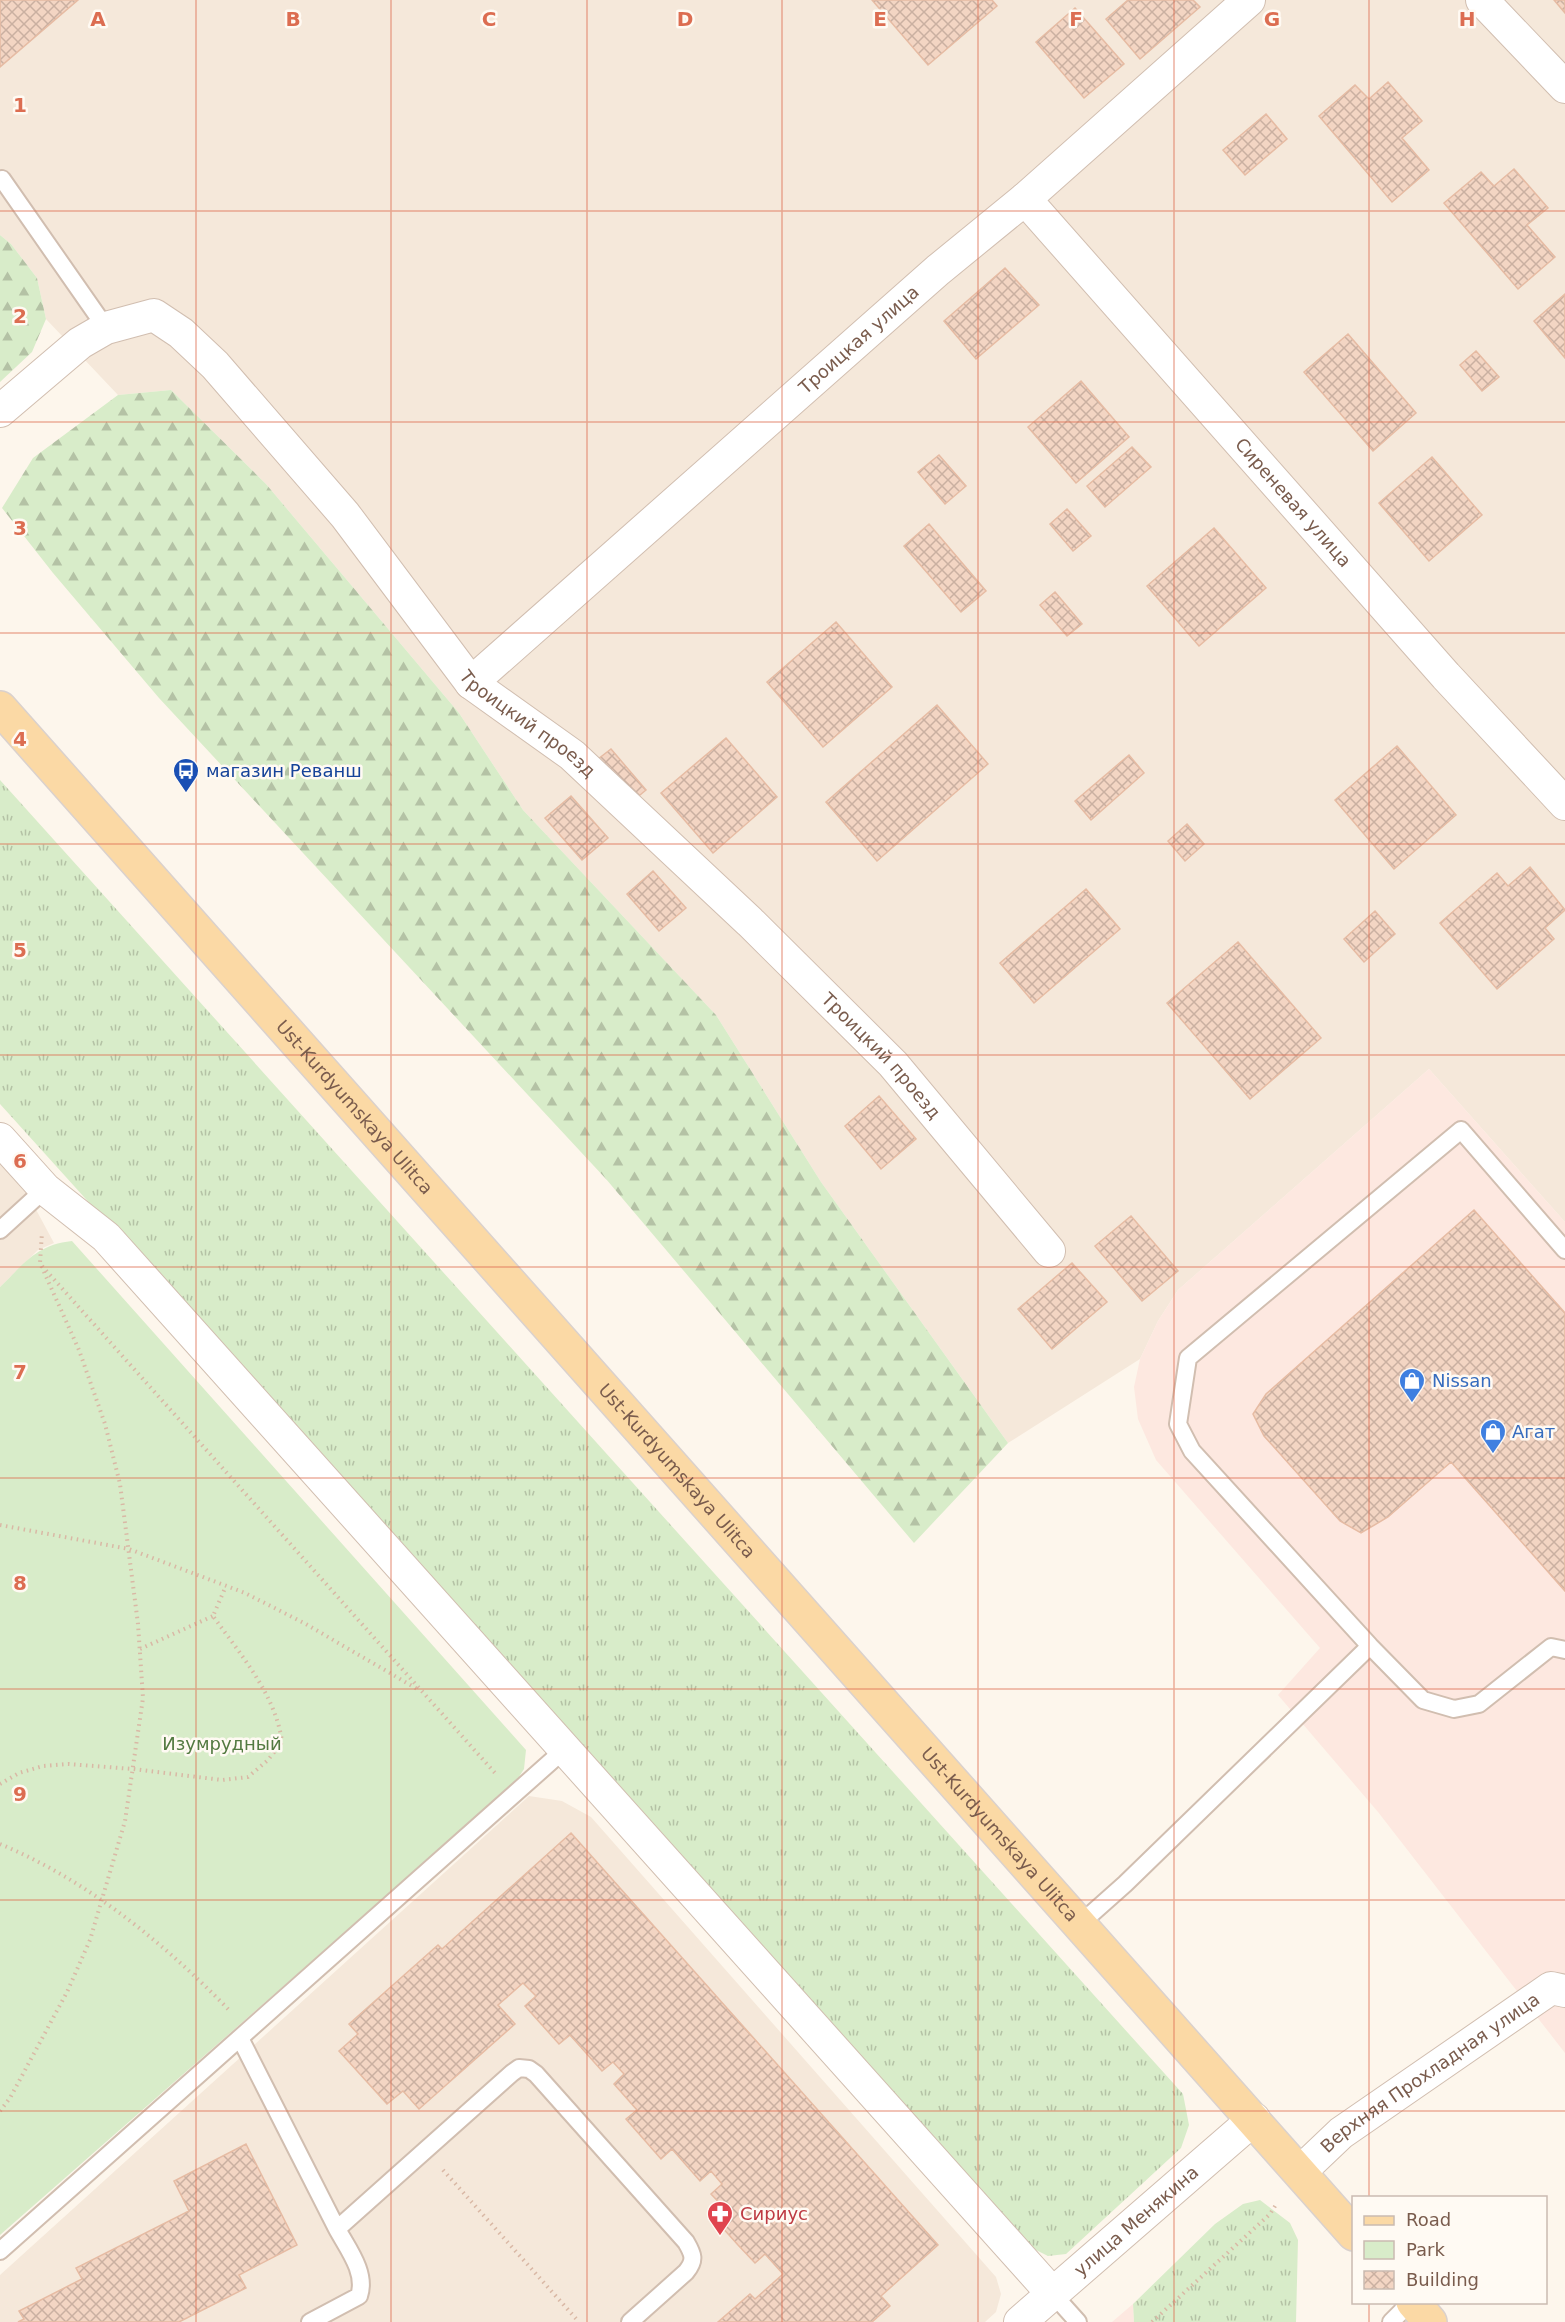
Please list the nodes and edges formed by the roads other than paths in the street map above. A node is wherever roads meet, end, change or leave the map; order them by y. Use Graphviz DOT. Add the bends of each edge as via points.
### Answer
graph roads {
  1 [pos="1249,0"];
  2 [pos="1482,0"];
  3 [pos="1565,87"];
  4 [pos="2,178"];
  5 [pos="1025,199"];
  6 [pos="106,328"];
  7 [pos="0,411"];
  8 [pos="471,683"];
  9 [pos="0,708"];
  10 [pos="1565,804"];
  11 [pos="0,1139"];
  12 [pos="45,1189"];
  13 [pos="0,1230"];
  14 [pos="1565,1250"];
  15 [pos="1048,1251"];
  16 [pos="1370,1646"];
  17 [pos="1565,1650"];
  18 [pos="565,1749"];
  19 [pos="1080,1924"];
  20 [pos="1565,1991"];
  21 [pos="244,2034"];
  22 [pos="1254,2119"];
  23 [pos="1300,2172"];
  24 [pos="337,2229"];
  25 [pos="1352,2233"];
  26 [pos="0,2252"];
  27 [pos="1052,2293"];
  28 [pos="1410,2304"];
  29 [pos="1414,2304"];
  30 [pos="310,2322"];
  31 [pos="630,2322"];
  32 [pos="1020,2322"];
  33 [pos="1078,2322"];
  34 [pos="1392,2322"];
  35 [pos="1430,2322"];
  1 -- 5 [label="street, Троицкая улица"];
  2 -- 3 [label="street"];
  4 -- 6 [label="lane"];
  5 -- 8 [label="street, Троицкая улица" via="938,270"];
  5 -- 10 [label="street, Сиреневая улица" via="1446,676"];
  6 -- 7 [label="street, Троицкий проезд" via="80,343"];
  6 -- 8 [label="street, Троицкий проезд" via="154,315 181,333 215,365 345,515"];
  8 -- 15 [label="street, Троицкий проезд" via="572,755 767,939 893,1064"];
  9 -- 19 [label="main road, Ust-Kurdyumskaya Ulitca"];
  11 -- 12 [label="street"];
  12 -- 13 [label="lane"];
  12 -- 18 [label="street" via="106,1237"];
  14 -- 16 [label="lane" via="1461,1130 1188,1358 1178,1424 1192,1451"];
  16 -- 17 [label="lane" via="1423,1700 1454,1709 1479,1704 1551,1647"];
  16 -- 19 [label="lane"];
  18 -- 21 [label="lane"];
  18 -- 27 [label="street"];
  19 -- 22 [label="main road, Ust-Kurdyumskaya Ulitca"];
  20 -- 23 [label="street, Верхняя Прохладная улица" via="1551,1988 1341,2133"];
  21 -- 24 [label="lane"];
  21 -- 26 [label="lane"];
  22 -- 23 [label="main road, Ust-Kurdyumskaya Ulitca"];
  22 -- 27 [label="street, улица Менякина"];
  23 -- 25 [label="main road, Ust-Kurdyumskaya Ulitca"];
  24 -- 30 [label="lane" via="363,2284 359,2296"];
  24 -- 31 [label="lane" via="512,2073 519,2068 529,2069 693,2254 693,2264 686,2272"];
  27 -- 32 [label="street, улица Менякина"];
  27 -- 33 [label="lane"];
  28 -- 34 [label="lane"];
  29 -- 35 [label="main road"];
}
